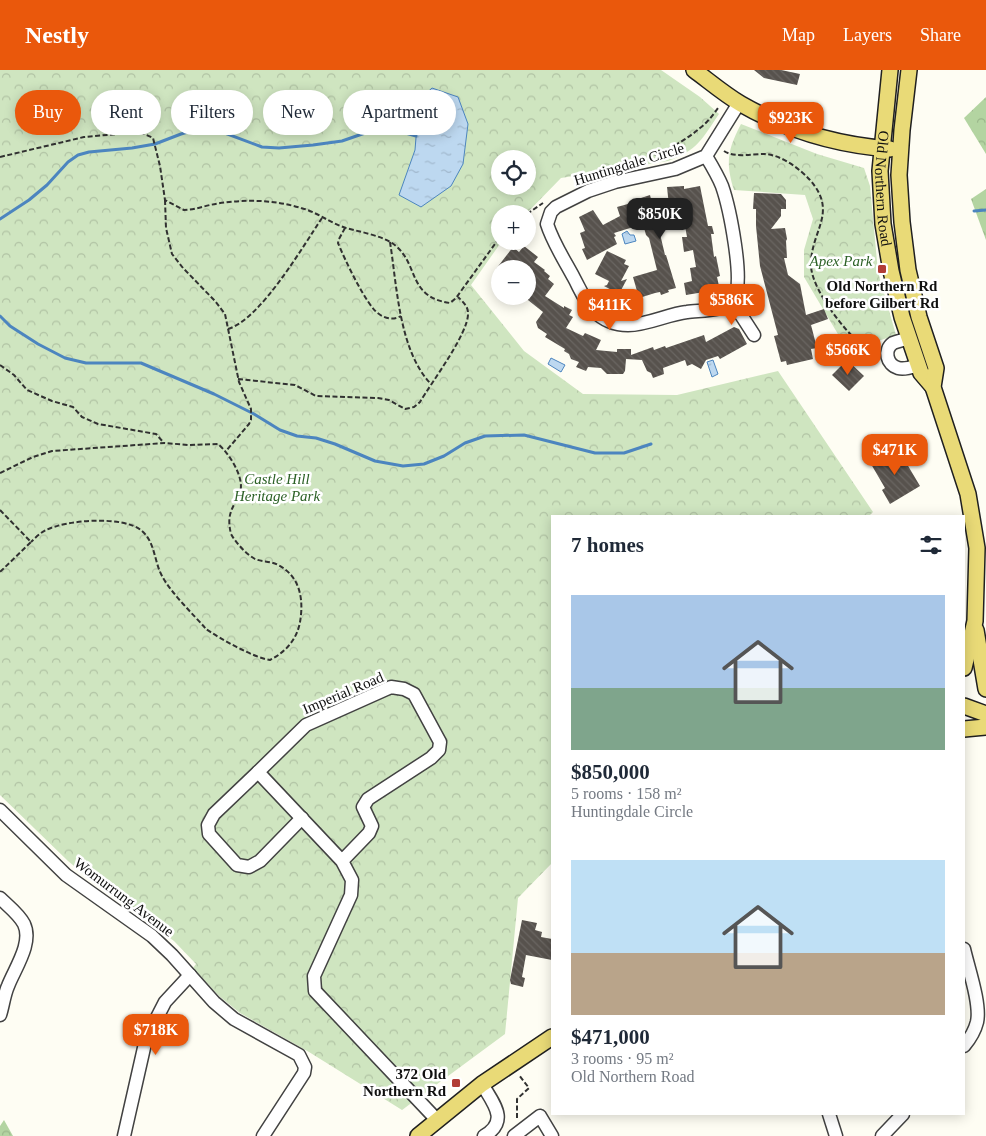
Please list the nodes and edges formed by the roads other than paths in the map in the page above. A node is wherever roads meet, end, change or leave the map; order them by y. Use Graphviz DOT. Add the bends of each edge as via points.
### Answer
graph roads {
  1 [pos="694,70"];
  2 [pos="890,70"];
  3 [pos="909,70"];
  4 [pos="739,103"];
  5 [pos="881,148"];
  6 [pos="901,149"];
  7 [pos="706,156"];
  8 [pos="732,301"];
  9 [pos="754,335"];
  10 [pos="909,338"];
  11 [pos="918,365"];
  12 [pos="933,387"];
  13 [pos="975,621"];
  14 [pos="965,664"];
  15 [pos="986,689"];
  16 [pos="965,706"];
  17 [pos="986,714"];
  18 [pos="986,727"];
  19 [pos="965,729"];
  20 [pos="258,772"];
  21 [pos="0,810"];
  22 [pos="302,818"];
  23 [pos="342,861"];
  24 [pos="0,898"];
  25 [pos="965,953"];
  26 [pos="190,975"];
  27 [pos="4,986"];
  28 [pos="0,1016"];
  29 [pos="551,1038"];
  30 [pos="965,1045"];
  31 [pos="482,1084"];
  32 [pos="830,1115"];
  33 [pos="903,1115"];
  34 [pos="437,1120"];
  35 [pos="518,1133"];
  36 [pos="124,1136"];
  37 [pos="263,1136"];
  38 [pos="418,1136"];
  39 [pos="484,1136"];
  40 [pos="552,1136"];
  41 [pos="836,1136"];
  42 [pos="882,1136"];
  1 -- 4 [label="main road"];
  2 -- 5 [label="main road, Old Northern Road"];
  3 -- 6 [label="main road, Old Northern Road"];
  4 -- 5 [label="main road" via="808,135"];
  4 -- 7 [label="street, Huntingdale Circle"];
  5 -- 6 [label="main road"];
  5 -- 10 [label="main road, Old Northern Road" via="883,224 896,294"];
  6 -- 12 [label="main road, Old Northern Road" via="899,175 908,270 936,368"];
  7 -- 8 [label="street, Huntingdale Circle" via="722,186 733,236 738,288"];
  7 -- 8 [label="street, Huntingdale Circle" via="675,169 588,191 556,207 547,224 584,297 594,312 611,322 631,325 684,312 718,308"];
  8 -- 9 [label="street"];
  10 -- 11 [label="main road, Old Northern Road"];
  10 -- 11 [label="street" via="896,342 888,349 887,357 893,366 900,369"];
  11 -- 12 [label="main road, Old Northern Road" via="921,374"];
  12 -- 13 [label="main road, Old Northern Road" via="968,494 974,526"];
  13 -- 14 [label="main road, Old Northern Road"];
  13 -- 15 [label="main road"];
  16 -- 17 [label="main road"];
  18 -- 19 [label="main road"];
  20 -- 22 [label="street"];
  20 -- 22 [label="street" via="214,814 208,825 209,834 237,865 249,867 260,861"];
  20 -- 23 [label="street, Imperial Road" via="306,725 391,687 414,694 440,742 439,750 368,799 364,807 372,826"];
  21 -- 26 [label="street, Womurrung Avenue" via="66,875 152,936"];
  22 -- 23 [label="street"];
  23 -- 34 [label="street" via="352,880 351,895 314,976 316,991"];
  24 -- 27 [label="street" via="25,925 27,937"];
  25 -- 30 [label="street" via="976,996 977,1021"];
  26 -- 36 [label="street" via="165,1002 146,1039"];
  26 -- 37 [label="street, Womurrung Avenue" via="234,1019 303,1059 304,1073"];
  27 -- 28 [label="street"];
  29 -- 31 [label="main road"];
  31 -- 34 [label="main road"];
  31 -- 39 [label="street" via="498,1114 493,1130"];
  32 -- 41 [label="street"];
  33 -- 42 [label="street"];
  34 -- 38 [label="main road"];
  35 -- 40 [label="street" via="540,1116"];
}
